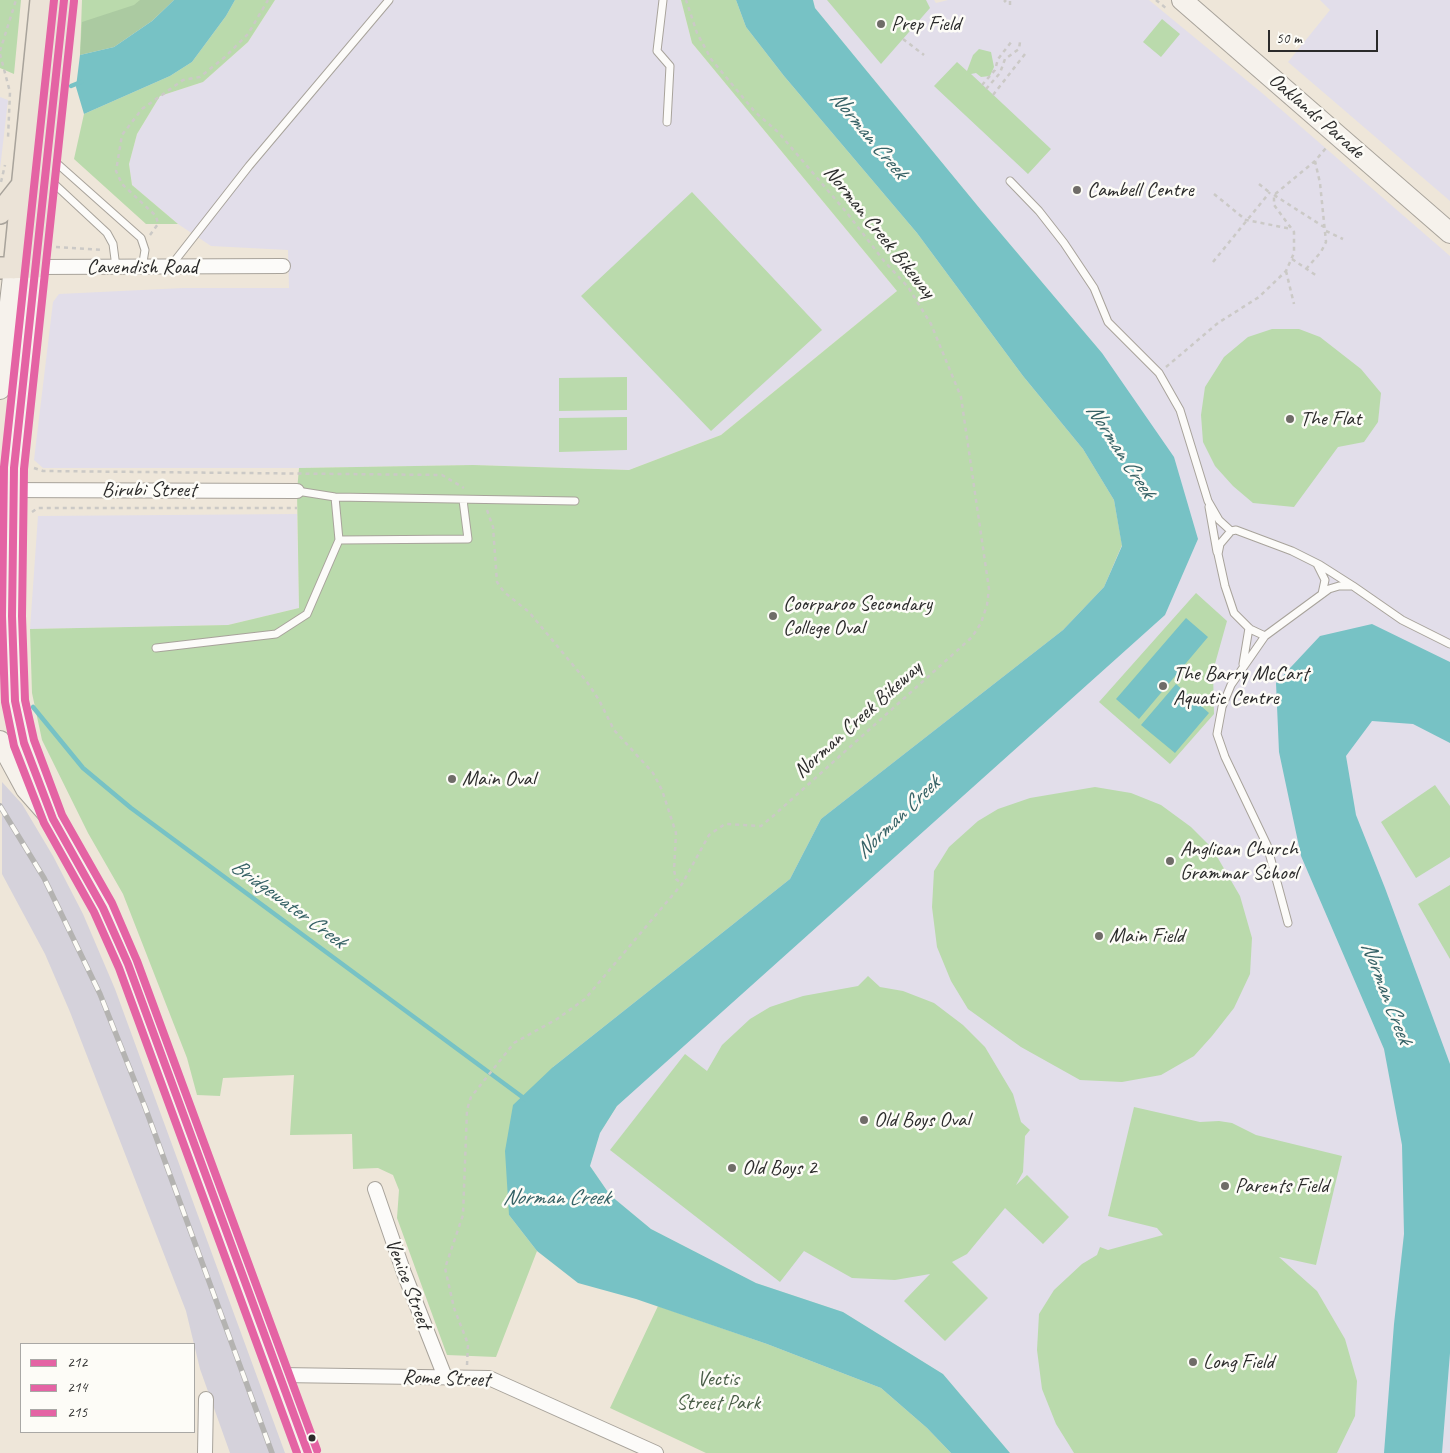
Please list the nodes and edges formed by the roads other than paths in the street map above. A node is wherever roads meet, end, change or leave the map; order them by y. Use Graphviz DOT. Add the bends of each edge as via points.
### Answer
graph roads {
  1 [pos="41,0"];
  2 [pos="64,0"];
  3 [pos="390,0"];
  4 [pos="663,0"];
  5 [pos="1182,0"];
  6 [pos="667,122"];
  7 [pos="49,156"];
  8 [pos="46,177"];
  9 [pos="1010,181"];
  10 [pos="23,184"];
  11 [pos="0,213"];
  12 [pos="1450,233"];
  13 [pos="284,266"];
  14 [pos="36,267"];
  15 [pos="7,268"];
  16 [pos="116,268"];
  17 [pos="142,268"];
  18 [pos="170,268"];
  19 [pos="0,389"];
  20 [pos="7,490"];
  21 [pos="297,491"];
  22 [pos="335,497"];
  23 [pos="463,500"];
  24 [pos="575,501"];
  25 [pos="1208,501"];
  26 [pos="1231,531"];
  27 [pos="339,540"];
  28 [pos="1218,554"];
  29 [pos="1315,562"];
  30 [pos="1352,586"];
  31 [pos="1322,594"];
  32 [pos="1249,628"];
  33 [pos="1265,636"];
  34 [pos="1450,644"];
  35 [pos="156,648"];
  36 [pos="1243,666"];
  37 [pos="20,723"];
  38 [pos="1,751"];
  39 [pos="53,819"];
  40 [pos="1288,923"];
  41 [pos="375,1189"];
  42 [pos="280,1376"];
  43 [pos="444,1377"];
  44 [pos="206,1399"];
  45 [pos="205,1453"];
  46 [pos="308,1453"];
  47 [pos="656,1453"];
  1 -- 10 [label="main road"];
  2 -- 7 [label="main road"];
  3 -- 18 [label="lane" via="249,166"];
  4 -- 6 [label="lane" via="657,51 670,66"];
  5 -- 12 [label="main road, Oaklands Parade"];
  7 -- 8 [label="main road"];
  7 -- 17 [label="lane" via="142,240 145,250"];
  8 -- 14 [label="main road"];
  8 -- 16 [label="lane" via="107,233 114,249"];
  9 -- 25 [label="lane" via="1064,243 1094,288 1108,322 1160,373 1180,410"];
  10 -- 11 [label="main road"];
  10 -- 15 [label="main road"];
  13 -- 18 [label="street, Cavendish Road"];
  14 -- 15 [label="main road, Cavendish Road"];
  14 -- 16 [label="street, Cavendish Road"];
  14 -- 20 [label="main road"];
  15 -- 19 [label="main road"];
  16 -- 17 [label="street, Cavendish Road"];
  17 -- 18 [label="street, Cavendish Road"];
  20 -- 21 [label="street, Birubi Street"];
  20 -- 37 [label="main road" via="13,666"];
  21 -- 22 [label="lane"];
  22 -- 23 [label="lane"];
  22 -- 27 [label="lane"];
  23 -- 24 [label="lane"];
  23 -- 27 [label="lane" via="468,539"];
  25 -- 26 [label="lane" via="1219,520"];
  25 -- 28 [label="lane"];
  26 -- 28 [label="lane" via="1220,544"];
  26 -- 29 [label="lane" via="1246,533"];
  27 -- 35 [label="lane" via="307,614 276,634"];
  28 -- 32 [label="lane" via="1234,613"];
  29 -- 30 [label="lane"];
  29 -- 31 [label="lane" via="1325,580"];
  30 -- 31 [label="lane" via="1339,586"];
  30 -- 34 [label="lane" via="1402,620"];
  31 -- 33 [label="lane"];
  32 -- 33 [label="lane"];
  32 -- 36 [label="lane"];
  33 -- 36 [label="lane"];
  36 -- 40 [label="lane" via="1222,707 1217,734 1267,845"];
  37 -- 38 [label="street"];
  37 -- 39 [label="main road" via="24,743"];
  38 -- 39 [label="main road" via="26,789"];
  39 -- 42 [label="main road" via="103,908 128,964"];
  41 -- 43 [label="street, Venice Street"];
  42 -- 43 [label="street, Rome Street"];
  42 -- 46 [label="main road"];
  43 -- 47 [label="street, Rome Street" via="496,1380"];
  44 -- 45 [label="street"];
}
